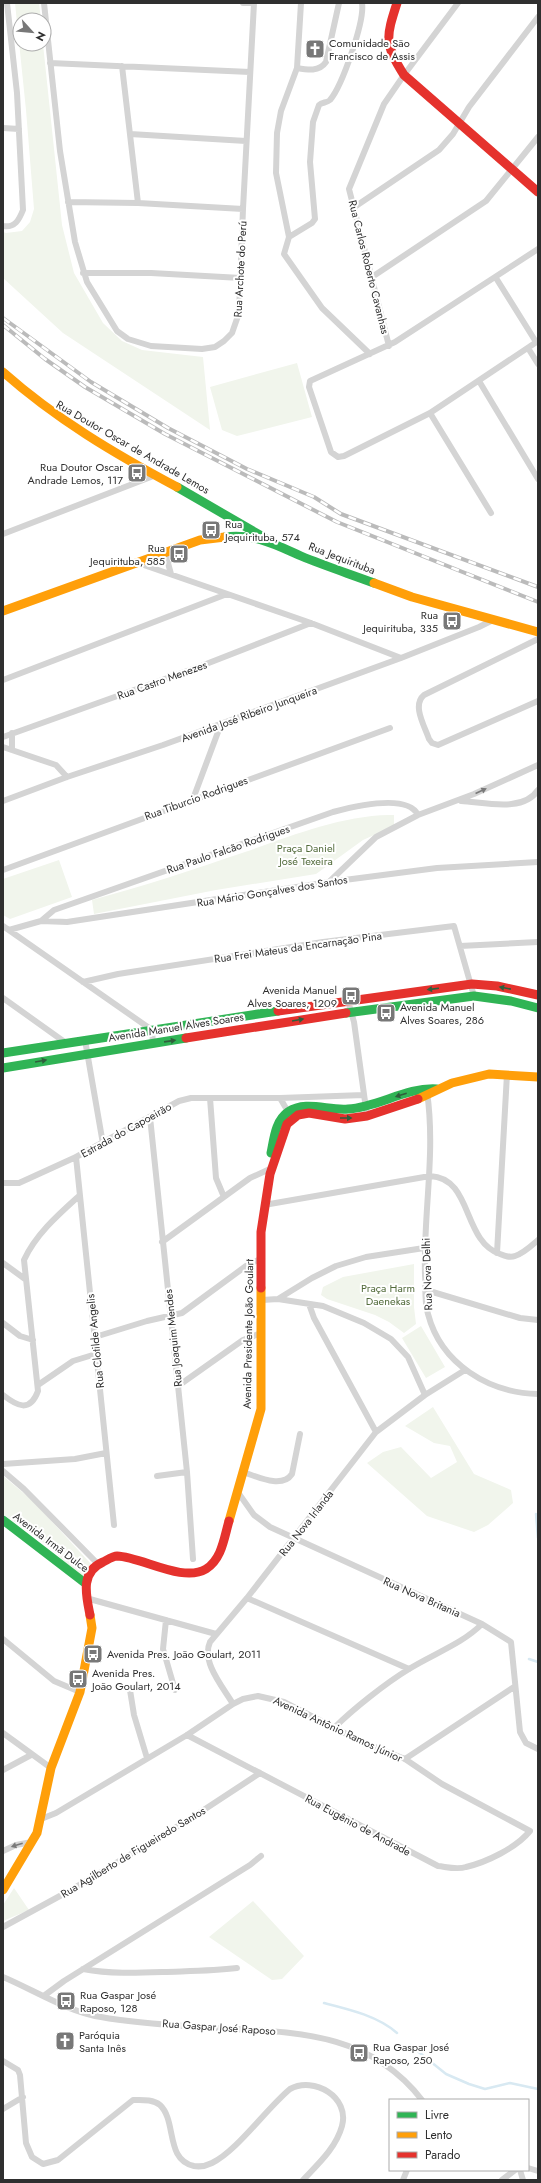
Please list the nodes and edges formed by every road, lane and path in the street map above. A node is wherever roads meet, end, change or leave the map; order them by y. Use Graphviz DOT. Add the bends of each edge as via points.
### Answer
graph roads {
  1 [pos="7,3"];
  2 [pos="44,3"];
  3 [pos="242,3"];
  4 [pos="254,3"];
  5 [pos="301,3"];
  6 [pos="339,3"];
  7 [pos="362,3"];
  8 [pos="397,3"];
  9 [pos="458,3"];
  10 [pos="538,17"];
  11 [pos="50,63"];
  12 [pos="122,66"];
  13 [pos="297,68"];
  14 [pos="250,72"];
  15 [pos="404,74"];
  16 [pos="460,123"];
  17 [pos="3,128"];
  18 [pos="19,130"];
  19 [pos="130,134"];
  20 [pos="538,137"];
  21 [pos="246,140"];
  22 [pos="512,170"];
  23 [pos="538,192"];
  24 [pos="68,202"];
  25 [pos="138,203"];
  26 [pos="353,208"];
  27 [pos="243,209"];
  28 [pos="3,226"];
  29 [pos="289,237"];
  30 [pos="538,249"];
  31 [pos="83,272"];
  32 [pos="372,277"];
  33 [pos="241,278"];
  34 [pos="496,278"];
  35 [pos="537,341"];
  36 [pos="389,346"];
  37 [pos="528,348"];
  38 [pos="370,354"];
  39 [pos="538,364"];
  40 [pos="3,372"];
  41 [pos="479,381"];
  42 [pos="430,413"];
  43 [pos="156,475"];
  44 [pos="538,479"];
  45 [pos="491,513"];
  46 [pos="237,520"];
  47 [pos="3,534"];
  48 [pos="240,535"];
  49 [pos="272,542"];
  50 [pos="171,549"];
  51 [pos="135,562"];
  52 [pos="171,574"];
  53 [pos="227,594"];
  54 [pos="3,611"];
  55 [pos="493,620"];
  56 [pos="311,623"];
  57 [pos="538,632"];
  58 [pos="538,639"];
  59 [pos="401,658"];
  60 [pos="3,680"];
  61 [pos="538,701"];
  62 [pos="221,724"];
  63 [pos="390,728"];
  64 [pos="12,733"];
  65 [pos="3,737"];
  66 [pos="3,747"];
  67 [pos="12,750"];
  68 [pos="538,765"];
  69 [pos="67,777"];
  70 [pos="538,790"];
  71 [pos="193,799"];
  72 [pos="458,800"];
  73 [pos="3,801"];
  74 [pos="418,815"];
  75 [pos="538,862"];
  76 [pos="3,870"];
  77 [pos="329,882"];
  78 [pos="41,921"];
  79 [pos="3,926"];
  80 [pos="9,930"];
  81 [pos="538,942"];
  82 [pos="460,946"];
  83 [pos="83,982"];
  84 [pos="472,984"];
  85 [pos="538,995"];
  86 [pos="474,996"];
  87 [pos="3,998"];
  88 [pos="348,1001"];
  89 [pos="538,1008"];
  90 [pos="352,1014"];
  91 [pos="152,1030"];
  92 [pos="85,1040"];
  93 [pos="66,1043"];
  94 [pos="154,1043"];
  95 [pos="3,1053"];
  96 [pos="87,1053"];
  97 [pos="3,1068"];
  98 [pos="507,1074"];
  99 [pos="538,1077"];
  100 [pos="427,1092"];
  101 [pos="364,1094"];
  102 [pos="210,1098"];
  103 [pos="280,1098"];
  104 [pos="366,1106"];
  105 [pos="290,1114"];
  106 [pos="367,1116"];
  107 [pos="150,1117"];
  108 [pos="103,1144"];
  109 [pos="76,1157"];
  110 [pos="270,1169"];
  111 [pos="430,1176"];
  112 [pos="3,1183"];
  113 [pos="79,1196"];
  114 [pos="224,1197"];
  115 [pos="264,1205"];
  116 [pos="538,1240"];
  117 [pos="162,1242"];
  118 [pos="424,1248"];
  119 [pos="497,1253"];
  120 [pos="262,1258"];
  121 [pos="3,1263"];
  122 [pos="25,1279"];
  123 [pos="426,1290"];
  124 [pos="278,1299"];
  125 [pos="262,1300"];
  126 [pos="309,1304"];
  127 [pos="171,1316"];
  128 [pos="538,1320"];
  129 [pos="3,1323"];
  130 [pos="261,1333"];
  131 [pos="95,1337"];
  132 [pos="33,1340"];
  133 [pos="96,1354"];
  134 [pos="465,1370"];
  135 [pos="38,1385"];
  136 [pos="178,1386"];
  137 [pos="538,1394"];
  138 [pos="3,1395"];
  139 [pos="425,1396"];
  140 [pos="376,1432"];
  141 [pos="300,1434"];
  142 [pos="106,1453"];
  143 [pos="3,1464"];
  144 [pos="3,1471"];
  145 [pos="187,1472"];
  146 [pos="243,1472"];
  147 [pos="157,1476"];
  148 [pos="237,1491"];
  149 [pos="3,1520"];
  150 [pos="114,1525"];
  151 [pos="294,1538"];
  152 [pos="193,1559"];
  153 [pos="98,1564"];
  154 [pos="85,1583"];
  155 [pos="86,1598"];
  156 [pos="247,1598"];
  157 [pos="166,1620"];
  158 [pos="482,1624"];
  159 [pos="216,1634"];
  160 [pos="3,1639"];
  161 [pos="409,1669"];
  162 [pos="514,1687"];
  163 [pos="130,1690"];
  164 [pos="175,1690"];
  165 [pos="80,1692"];
  166 [pos="233,1704"];
  167 [pos="334,1728"];
  168 [pos="3,1733"];
  169 [pos="187,1735"];
  170 [pos="538,1749"];
  171 [pos="31,1755"];
  172 [pos="147,1758"];
  173 [pos="405,1759"];
  174 [pos="51,1768"];
  175 [pos="3,1770"];
  176 [pos="260,1773"];
  177 [pos="41,1819"];
  178 [pos="530,1831"];
  179 [pos="32,1842"];
  180 [pos="3,1851"];
  181 [pos="261,1856"];
  182 [pos="4,1883"];
  183 [pos="3,1927"];
  184 [pos="237,1968"];
  185 [pos="83,1969"];
  186 [pos="3,1977"];
  187 [pos="45,1995"];
  188 [pos="3,2061"];
  189 [pos="22,2097"];
  190 [pos="421,2099"];
  191 [pos="3,2109"];
  192 [pos="514,2171"];
  193 [pos="302,2180"];
  194 [pos="502,2180"];
  1 -- 18 [label="street" via="18,93"];
  2 -- 11 [label="street, Rua Archote do Perú"];
  3 -- 4 [label="street"];
  4 -- 14 [label="street, Rua Archote do Perú"];
  5 -- 13 [label="street"];
  6 -- 13 [label="street" via="326,62 315,70"];
  7 -- 29 [label="street" via="361,22 343,74 329,100 319,105 313,122 310,174 315,219"];
  8 -- 15 [label="street" via="389,32 388,47"];
  9 -- 15 [label="street, Rua Carlos Roberto Cavanhas"];
  10 -- 16 [label="street" via="469,107"];
  11 -- 12 [label="street"];
  11 -- 24 [label="street, Rua Archote do Perú"];
  12 -- 14 [label="street"];
  12 -- 19 [label="street"];
  13 -- 29 [label="street" via="281,111 277,134 276,173"];
  14 -- 21 [label="street, Rua Archote do Perú"];
  15 -- 16 [label="street"];
  15 -- 26 [label="street, Rua Carlos Roberto Cavanhas" via="380,112 352,180 349,189"];
  16 -- 22 [label="street"];
  16 -- 26 [label="street" via="432,155"];
  17 -- 18 [label="street"];
  18 -- 28 [label="street" via="23,210 13,226"];
  19 -- 21 [label="street"];
  19 -- 25 [label="street"];
  20 -- 22 [label="street"];
  21 -- 27 [label="street, Rua Archote do Perú"];
  22 -- 23 [label="street"];
  22 -- 32 [label="street" via="480,206"];
  24 -- 25 [label="street"];
  24 -- 31 [label="street, Rua Archote do Perú"];
  25 -- 27 [label="street"];
  26 -- 32 [label="street, Rua Carlos Roberto Cavanhas"];
  27 -- 33 [label="street, Rua Archote do Perú"];
  29 -- 38 [label="street" via="283,250 284,256 322,308"];
  30 -- 34 [label="street"];
  31 -- 33 [label="street"];
  31 -- 33 [label="street, Rua Archote do Perú" via="117,331 128,339 151,346 202,349 214,347 232,333 239,314"];
  32 -- 36 [label="street, Rua Carlos Roberto Cavanhas"];
  34 -- 35 [label="street"];
  34 -- 36 [label="street"];
  35 -- 37 [label="street"];
  36 -- 38 [label="street"];
  37 -- 39 [label="street"];
  37 -- 41 [label="street"];
  38 -- 42 [label="street" via="311,381 309,387 330,450 336,456 344,456"];
  40 -- 43 [label="street, Rua Doutor Oscar de Andrade Lemos" via="56,416"];
  41 -- 42 [label="street"];
  41 -- 44 [label="street"];
  42 -- 45 [label="street"];
  43 -- 46 [label="street, Rua Doutor Oscar de Andrade Lemos"];
  43 -- 47 [label="street"];
  46 -- 48 [label="street"];
  46 -- 49 [label="street, Rua Doutor Oscar de Andrade Lemos"];
  48 -- 49 [label="street, Rua Jequirituba"];
  48 -- 50 [label="street, Rua Jequirituba" via="216,536"];
  49 -- 55 [label="street, Rua Jequirituba" via="412,597"];
  50 -- 51 [label="street, Rua Jequirituba"];
  50 -- 52 [label="street" via="168,563"];
  51 -- 52 [label="street"];
  51 -- 54 [label="street, Rua Jequirituba"];
  52 -- 53 [label="street"];
  53 -- 56 [label="street"];
  53 -- 60 [label="street"];
  55 -- 57 [label="street, Rua Jequirituba"];
  55 -- 59 [label="street, Avenida José Ribeiro Junqueira"];
  56 -- 59 [label="street"];
  56 -- 64 [label="street, Rua Castro Menezes" via="200,666"];
  58 -- 61 [label="street" via="424,695 418,706 429,739 438,745"];
  59 -- 62 [label="street, Avenida José Ribeiro Junqueira"];
  62 -- 69 [label="street, Avenida José Ribeiro Junqueira"];
  62 -- 71 [label="street"];
  63 -- 71 [label="street, Rua Tiburcio Rodrigues"];
  64 -- 65 [label="street, Rua Castro Menezes"];
  64 -- 67 [label="street"];
  66 -- 67 [label="street"];
  67 -- 69 [label="street" via="56,765"];
  72 -- 68 [label="street, one-way"];
  69 -- 73 [label="street, Avenida José Ribeiro Junqueira"];
  70 -- 72 [label="street" via="529,799 513,804"];
  71 -- 76 [label="street, Rua Tiburcio Rodrigues"];
  72 -- 74 [label="street"];
  74 -- 77 [label="street" via="376,837"];
  74 -- 78 [label="street, Rua Paulo Falcão Rodrigues" via="412,808 396,804 375,804 333,812 54,910"];
  75 -- 77 [label="street, Rua Mário Gonçalves dos Santos" via="437,868"];
  77 -- 78 [label="street, Rua Mário Gonçalves dos Santos" via="67,922"];
  78 -- 80 [label="street, Rua Mário Gonçalves dos Santos"];
  79 -- 80 [label="street"];
  80 -- 83 [label="street"];
  81 -- 82 [label="street"];
  82 -- 83 [label="street, Rua Frei Mateus da Encarnação Pina" via="454,926 438,927 126,973"];
  82 -- 84 [label="street, Rua Frei Mateus da Encarnação Pina"];
  83 -- 91 [label="street"];
  85 -- 84 [label="street, Avenida Manuel Alves Soares, one-way" via="497,986"];
  84 -- 86 [label="street"];
  84 -- 88 [label="street, Avenida Manuel Alves Soares, one-way"];
  86 -- 89 [label="street, Avenida Manuel Alves Soares"];
  86 -- 90 [label="street, Avenida Manuel Alves Soares"];
  87 -- 93 [label="street"];
  88 -- 90 [label="street"];
  88 -- 91 [label="street, Avenida Manuel Alves Soares"];
  94 -- 90 [label="street, Avenida Manuel Alves Soares, one-way" via="322,1016"];
  90 -- 101 [label="street"];
  91 -- 92 [label="street, Avenida Manuel Alves Soares"];
  91 -- 94 [label="street"];
  92 -- 93 [label="street, Avenida Manuel Alves Soares"];
  92 -- 96 [label="street"];
  93 -- 95 [label="street, Avenida Manuel Alves Soares"];
  94 -- 96 [label="street, Avenida Manuel Alves Soares"];
  97 -- 96 [label="street, Avenida Manuel Alves Soares, one-way"];
  96 -- 108 [label="street"];
  98 -- 99 [label="street"];
  98 -- 100 [label="street" via="490,1074"];
  98 -- 119 [label="street"];
  100 -- 104 [label="street, one-way"];
  100 -- 106 [label="street" via="398,1108"];
  100 -- 111 [label="street, Rua Nova Delhi"];
  101 -- 103 [label="street"];
  101 -- 104 [label="street"];
  102 -- 103 [label="street, Estrada do Capoeirão"];
  102 -- 107 [label="street, Estrada do Capoeirão" via="179,1101"];
  102 -- 114 [label="street" via="216,1178"];
  103 -- 105 [label="street"];
  104 -- 105 [label="street" via="348,1109 299,1107"];
  104 -- 106 [label="street"];
  105 -- 106 [label="street, one-way" via="309,1113 345,1119"];
  105 -- 110 [label="street, Avenida Presidente João Goulart" via="281,1118 277,1126"];
  107 -- 108 [label="street, Estrada do Capoeirão"];
  107 -- 117 [label="street, Rua Joaquim Mendes"];
  108 -- 109 [label="street, Estrada do Capoeirão"];
  109 -- 112 [label="street, Estrada do Capoeirão" via="18,1183"];
  109 -- 113 [label="street, Rua Clotilde Angelis"];
  110 -- 114 [label="street" via="250,1178"];
  110 -- 115 [label="street, Avenida Presidente João Goulart"];
  111 -- 115 [label="street"];
  111 -- 118 [label="street, Rua Nova Delhi"];
  111 -- 119 [label="street" via="442,1176 451,1183 470,1217 478,1238"];
  113 -- 122 [label="street" via="33,1244 24,1260"];
  113 -- 131 [label="street, Rua Clotilde Angelis"];
  114 -- 117 [label="street"];
  115 -- 120 [label="street, Avenida Presidente João Goulart"];
  116 -- 119 [label="street" via="514,1256"];
  117 -- 127 [label="street, Rua Joaquim Mendes"];
  118 -- 123 [label="street, Rua Nova Delhi"];
  118 -- 124 [label="street" via="366,1257 336,1266"];
  120 -- 125 [label="street, Avenida Presidente João Goulart"];
  120 -- 127 [label="street" via="246,1266 182,1313"];
  121 -- 122 [label="street"];
  122 -- 132 [label="street"];
  123 -- 128 [label="street" via="520,1318"];
  123 -- 134 [label="street, Rua Nova Delhi" via="427,1314 435,1331 444,1347"];
  124 -- 125 [label="street"];
  124 -- 126 [label="street"];
  125 -- 130 [label="street, Avenida Presidente João Goulart"];
  126 -- 139 [label="street" via="323,1306 364,1323 391,1339 408,1357"];
  126 -- 140 [label="street" via="314,1318"];
  127 -- 131 [label="street" via="156,1318"];
  127 -- 136 [label="street, Rua Joaquim Mendes"];
  129 -- 132 [label="street" via="20,1336"];
  130 -- 136 [label="street" via="243,1340"];
  130 -- 146 [label="street, Avenida Presidente João Goulart" via="261,1409"];
  131 -- 133 [label="street, Rua Clotilde Angelis"];
  132 -- 135 [label="street"];
  133 -- 135 [label="street" via="73,1361"];
  133 -- 142 [label="street, Rua Clotilde Angelis"];
  134 -- 137 [label="street, Rua Nova Delhi" via="494,1386"];
  134 -- 139 [label="street, Rua Nova Irlanda"];
  135 -- 138 [label="street" via="36,1396 25,1406 17,1405"];
  136 -- 145 [label="street, Rua Joaquim Mendes"];
  139 -- 140 [label="street, Rua Nova Irlanda"];
  140 -- 151 [label="street, Rua Nova Irlanda"];
  141 -- 146 [label="street" via="289,1478 280,1482"];
  142 -- 143 [label="street" via="76,1459"];
  142 -- 150 [label="street, Rua Clotilde Angelis"];
  144 -- 153 [label="street" via="38,1502"];
  145 -- 147 [label="street"];
  145 -- 152 [label="street, Rua Joaquim Mendes"];
  146 -- 148 [label="street, Avenida Presidente João Goulart"];
  148 -- 151 [label="street, Rua Nova Britania" via="260,1521"];
  148 -- 153 [label="street, Avenida Presidente João Goulart" via="220,1552 206,1569 196,1573 185,1573 116,1556"];
  149 -- 154 [label="street, Avenida Irmã Dulce"];
  151 -- 156 [label="street, Rua Nova Irlanda"];
  151 -- 158 [label="street, Rua Nova Britania"];
  153 -- 154 [label="street, Avenida Presidente João Goulart" via="88,1575"];
  154 -- 155 [label="street"];
  155 -- 157 [label="street"];
  155 -- 165 [label="street" via="92,1633"];
  156 -- 159 [label="street, Rua Nova Irlanda"];
  156 -- 161 [label="street"];
  157 -- 159 [label="street"];
  157 -- 164 [label="street" via="163,1649"];
  158 -- 161 [label="street" via="458,1642"];
  158 -- 162 [label="street, Rua Nova Britania" via="511,1642"];
  159 -- 166 [label="street, Rua Nova Irlanda" via="207,1649 207,1656"];
  160 -- 165 [label="street" via="54,1681"];
  161 -- 167 [label="street"];
  162 -- 170 [label="street, Rua Nova Britania" via="522,1736 526,1743"];
  162 -- 173 [label="street"];
  163 -- 172 [label="street" via="134,1715"];
  165 -- 174 [label="street"];
  166 -- 167 [label="street, Avenida Antônio Ramos Júnior" via="251,1697 275,1698"];
  166 -- 169 [label="street, Avenida Antônio Ramos Júnior"];
  167 -- 173 [label="street, Avenida Antônio Ramos Júnior"];
  168 -- 171 [label="street"];
  169 -- 172 [label="street, Avenida Antônio Ramos Júnior"];
  169 -- 176 [label="street, Rua Eugênio de Andrade"];
  171 -- 174 [label="street"];
  171 -- 175 [label="street"];
  172 -- 177 [label="street, Avenida Antônio Ramos Júnior" via="56,1813"];
  173 -- 178 [label="street, Avenida Antônio Ramos Júnior" via="442,1784"];
  174 -- 177 [label="street"];
  176 -- 178 [label="street, Rua Eugênio de Andrade" via="438,1866 466,1867 509,1849 524,1839"];
  176 -- 183 [label="street, Rua Agilberto de Figueiredo Santos" via="180,1825"];
  177 -- 179 [label="street"];
  179 -- 180 [label="street, one-way"];
  179 -- 182 [label="street"];
  181 -- 185 [label="street"];
  184 -- 185 [label="street" via="143,1973"];
  185 -- 187 [label="street"];
  186 -- 187 [label="street, Rua Gaspar José Raposo"];
  187 -- 190 [label="street, Rua Gaspar José Raposo" via="77,2011 101,2017 200,2027 272,2030 352,2046 394,2071"];
  188 -- 189 [label="street" via="18,2070"];
  189 -- 191 [label="street"];
  189 -- 193 [label="street" via="26,2143 37,2162 43,2164 58,2160 133,2100 149,2100 156,2102 163,2109 179,2157 196,2166 208,2165 223,2156 290,2089 303,2084 317,2085 332,2094 340,2106 343,2124 330,2151"];
  192 -- 194 [label="street"];
}
